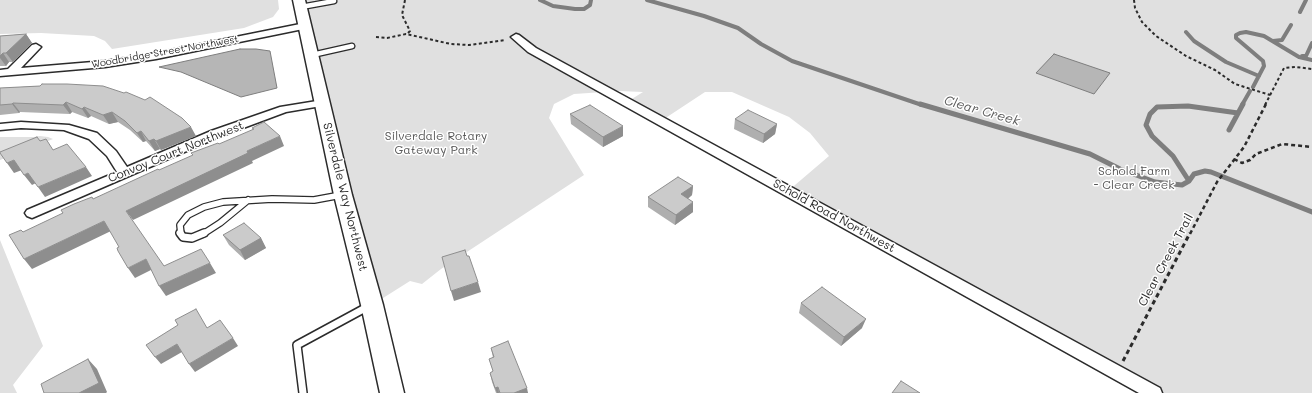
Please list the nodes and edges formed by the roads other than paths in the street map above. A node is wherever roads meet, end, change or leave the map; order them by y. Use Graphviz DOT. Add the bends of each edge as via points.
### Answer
graph roads {
  1 [pos="334,1"];
  2 [pos="300,4"];
  3 [pos="305,26"];
  4 [pos="516,37"];
  5 [pos="352,46"];
  6 [pos="36,47"];
  7 [pos="312,55"];
  8 [pos="11,72"];
  9 [pos="0,73"];
  10 [pos="323,103"];
  11 [pos="0,127"];
  12 [pos="124,173"];
  13 [pos="343,195"];
  14 [pos="248,200"];
  15 [pos="32,213"];
  16 [pos="372,305"];
  17 [pos="303,393"];
  18 [pos="392,393"];
  19 [pos="1154,393"];
  1 -- 2 [label="lane"];
  2 -- 3 [label="main road, Silverdale Way Northwest"];
  3 -- 7 [label="main road, Silverdale Way Northwest"];
  3 -- 8 [label="street, Woodbridge Street Northwest" via="105,64"];
  4 -- 19 [label="street, Schold Road Northwest" via="532,50"];
  5 -- 7 [label="lane"];
  6 -- 8 [label="street"];
  7 -- 10 [label="main road, Silverdale Way Northwest"];
  8 -- 9 [label="street, Woodbridge Street Northwest"];
  10 -- 12 [label="street, Convoy Court Northwest" via="284,109 215,134"];
  10 -- 13 [label="main road, Silverdale Way Northwest"];
  11 -- 12 [label="street" via="65,127 94,136 112,154"];
  12 -- 15 [label="street, Convoy Court Northwest"];
  13 -- 14 [label="lane" via="314,200"];
  13 -- 16 [label="main road, Silverdale Way Northwest"];
  14 -- 14 [label="lane" via="204,207 188,215 180,225 180,233 183,237 192,238 203,234"];
  16 -- 17 [label="lane" via="297,345"];
  16 -- 18 [label="main road, Silverdale Way Northwest"];
}
